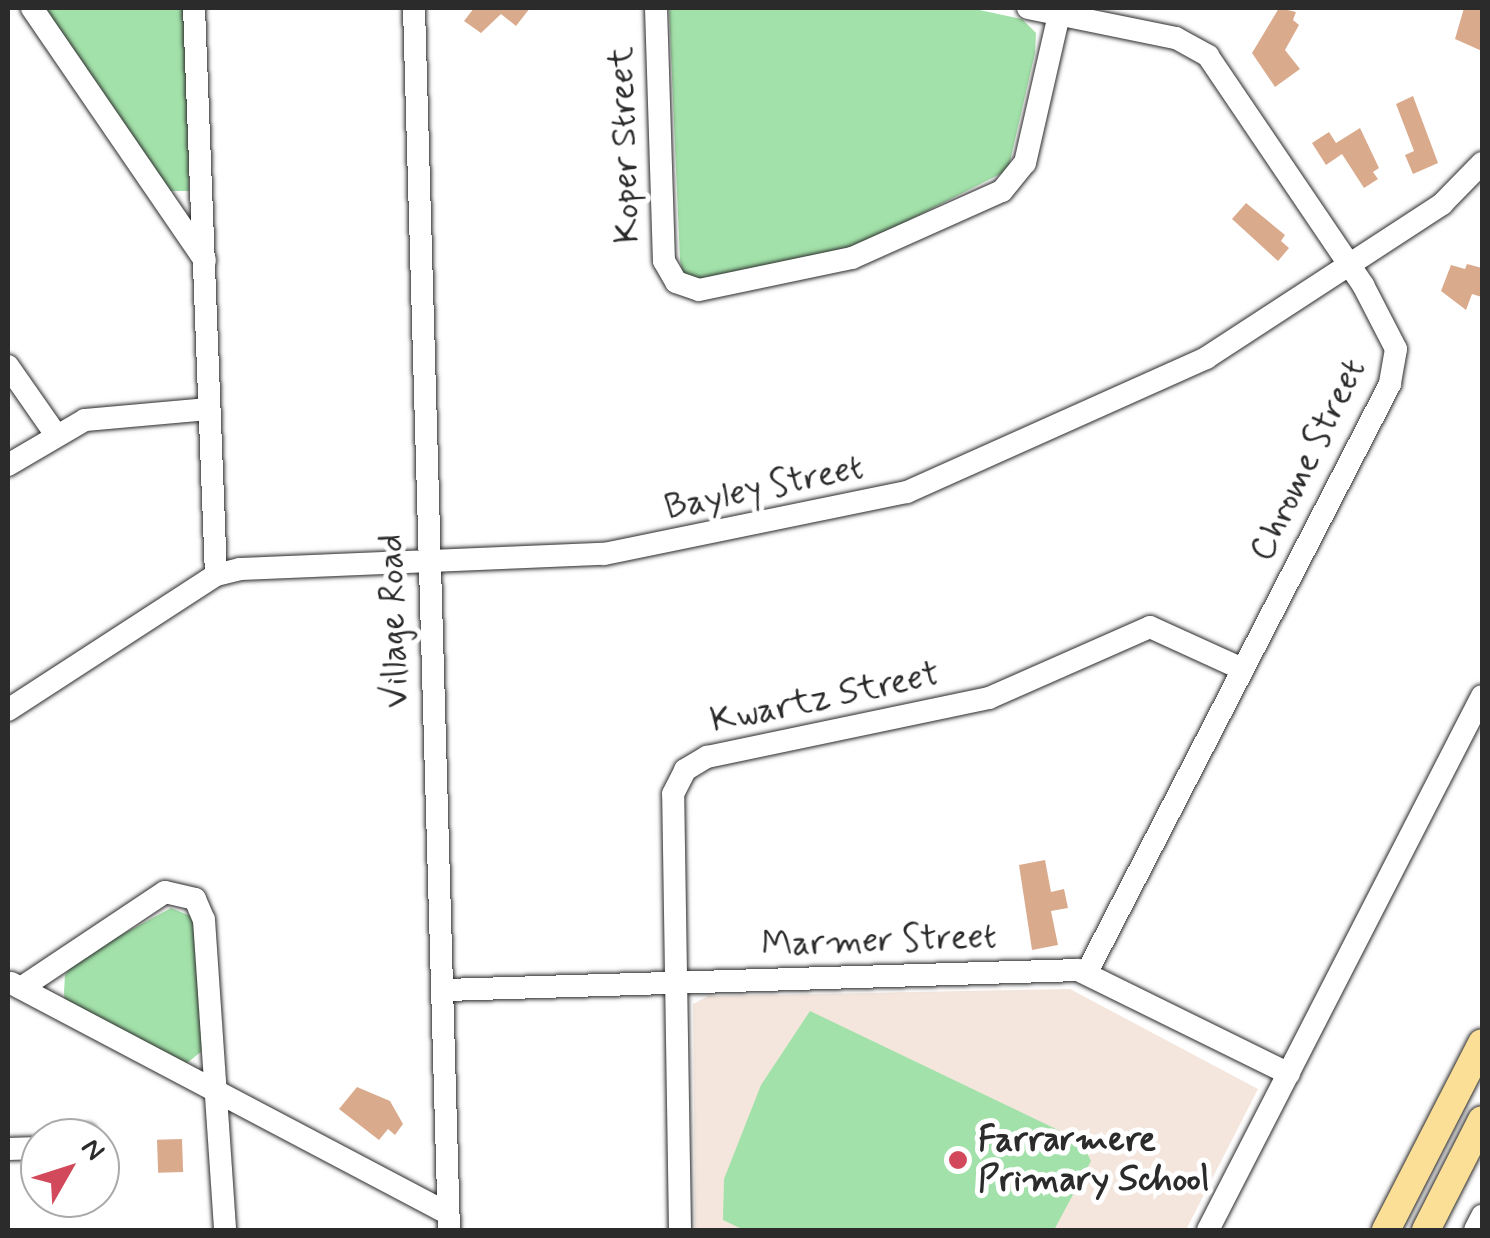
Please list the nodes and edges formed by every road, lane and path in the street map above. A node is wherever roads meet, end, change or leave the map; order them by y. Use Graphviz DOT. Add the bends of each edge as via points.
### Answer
graph roads {
  1 [pos="32,8"];
  2 [pos="194,8"];
  3 [pos="414,8"];
  4 [pos="656,8"];
  5 [pos="1028,8"];
  6 [pos="1059,14"];
  7 [pos="1482,162"];
  8 [pos="206,262"];
  9 [pos="1350,266"];
  10 [pos="8,366"];
  11 [pos="209,409"];
  12 [pos="54,432"];
  13 [pos="8,465"];
  14 [pos="426,565"];
  15 [pos="216,576"];
  16 [pos="1242,670"];
  17 [pos="1482,696"];
  18 [pos="8,710"];
  19 [pos="1087,972"];
  20 [pos="675,982"];
  21 [pos="14,984"];
  22 [pos="446,990"];
  23 [pos="1482,1043"];
  24 [pos="1289,1074"];
  25 [pos="220,1094"];
  26 [pos="1482,1120"];
  27 [pos="1482,1216"];
  28 [pos="448,1222"];
  29 [pos="226,1230"];
  30 [pos="680,1230"];
  31 [pos="1208,1230"];
  32 [pos="1386,1230"];
  33 [pos="1426,1230"];
  34 [pos="1475,1230"];
  1 -- 8 [label="street"];
  2 -- 8 [label="street"];
  3 -- 14 [label="street, Village Road"];
  4 -- 6 [label="street, Koper Street" via="664,261 676,282 699,290 852,258 1002,191 1026,163"];
  5 -- 6 [label="street, Chrome Street"];
  6 -- 9 [label="street, Chrome Street" via="1176,38 1208,56"];
  7 -- 9 [label="street, Bayley Street" via="1452,196"];
  8 -- 11 [label="street"];
  9 -- 14 [label="street, Bayley Street" via="1188,367 892,497 604,554"];
  9 -- 16 [label="street, Chrome Street" via="1392,333 1395,369"];
  10 -- 12 [label="street"];
  11 -- 12 [label="street" via="85,420"];
  11 -- 15 [label="street"];
  12 -- 13 [label="street"];
  14 -- 15 [label="street, Bayley Street" via="260,566"];
  14 -- 22 [label="street, Village Road"];
  15 -- 18 [label="street, Bayley Street"];
  16 -- 19 [label="street, Chrome Street"];
  16 -- 20 [label="street, Kwartz Street" via="1150,628 989,698 698,760 684,770 673,794"];
  17 -- 24 [label="street"];
  19 -- 20 [label="street, Marmer Street"];
  19 -- 24 [label="street, Marmer Street"];
  20 -- 22 [label="street, Marmer Street"];
  20 -- 30 [label="street, Kwartz Street"];
  21 -- 25 [label="street"];
  21 -- 25 [label="street" via="165,892 190,895 204,920 210,1059"];
  22 -- 28 [label="street, Village Road"];
  23 -- 32 [label="main road"];
  24 -- 31 [label="street"];
  25 -- 28 [label="street"];
  25 -- 29 [label="street"];
  26 -- 33 [label="main road"];
  27 -- 34 [label="street"];
}
